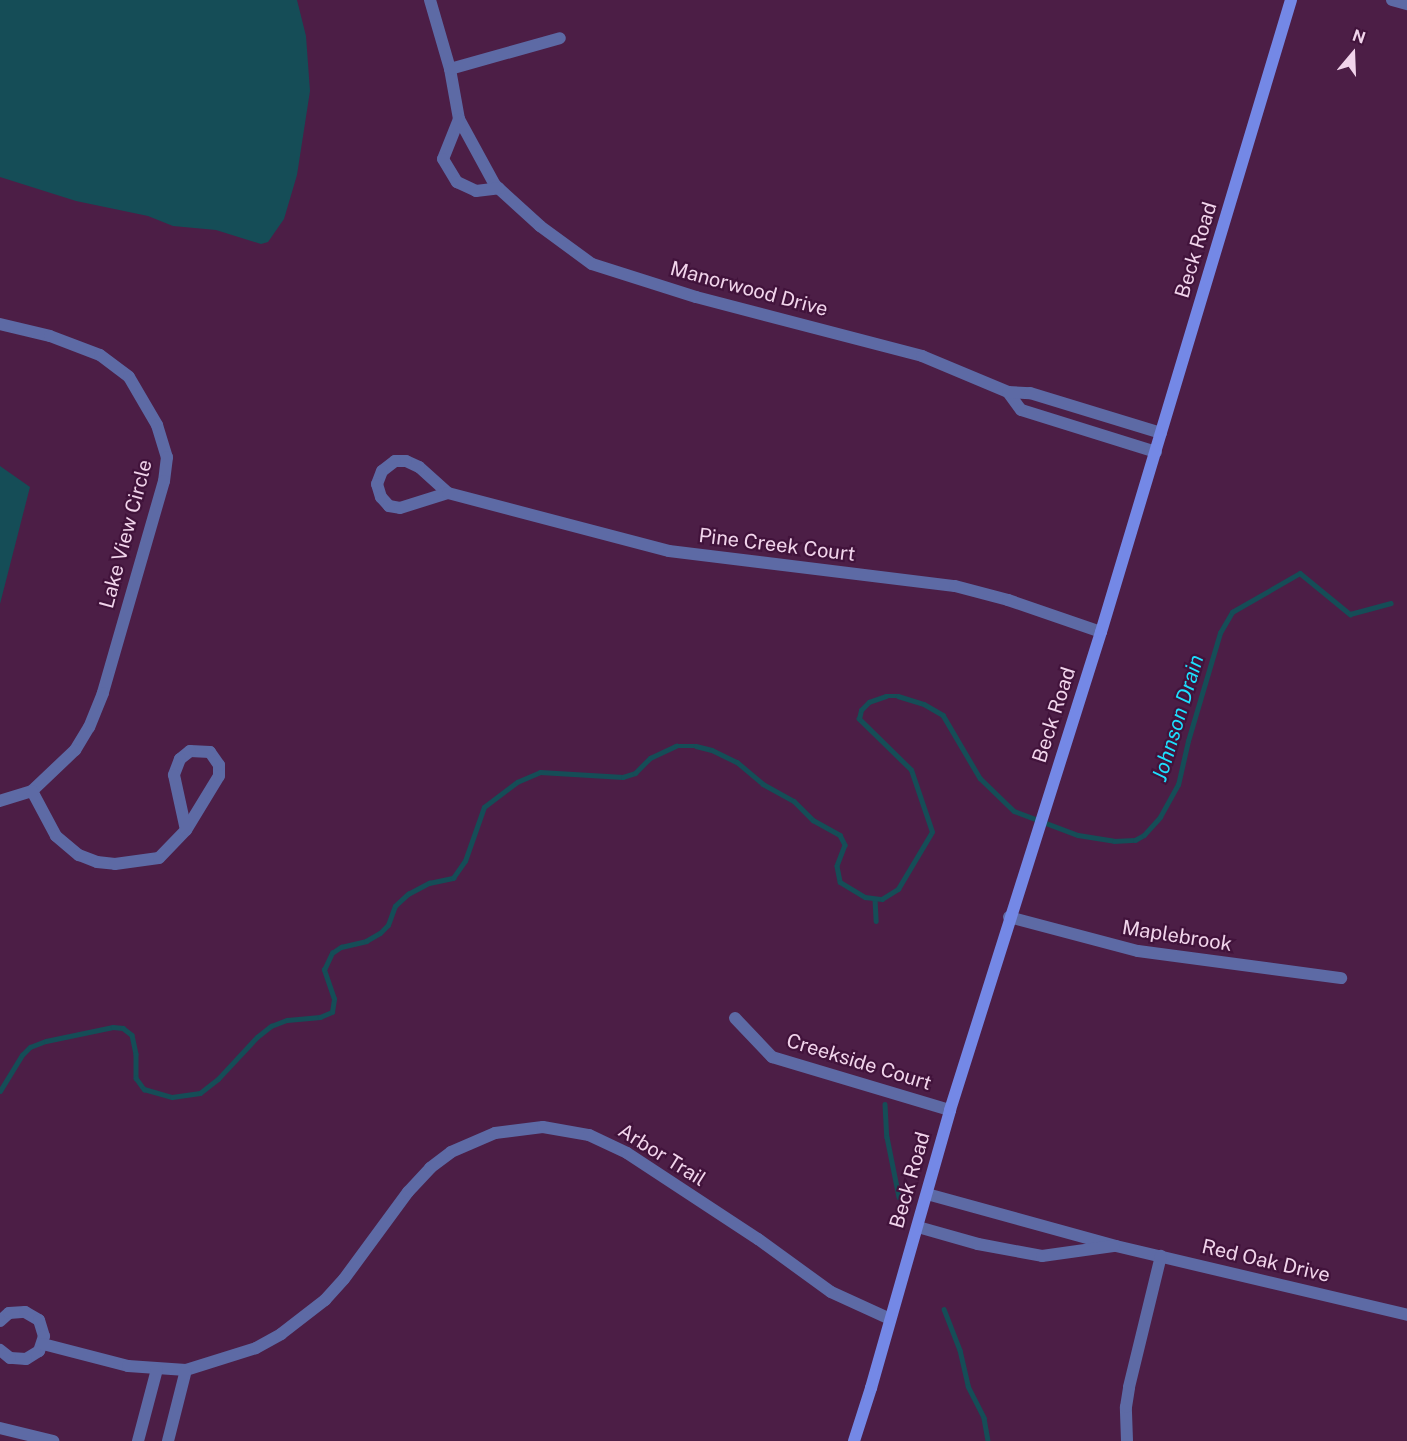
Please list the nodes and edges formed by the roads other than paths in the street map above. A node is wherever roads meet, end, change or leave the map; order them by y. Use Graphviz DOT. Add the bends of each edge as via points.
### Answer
graph roads {
  1 [pos="430,0"];
  2 [pos="1291,0"];
  3 [pos="1392,0"];
  4 [pos="1407,4"];
  5 [pos="561,38"];
  6 [pos="450,69"];
  7 [pos="459,119"];
  8 [pos="499,188"];
  9 [pos="0,324"];
  10 [pos="1008,392"];
  11 [pos="1161,433"];
  12 [pos="1156,452"];
  13 [pos="448,493"];
  14 [pos="1101,632"];
  15 [pos="32,791"];
  16 [pos="0,801"];
  17 [pos="186,830"];
  18 [pos="1010,917"];
  19 [pos="1341,978"];
  20 [pos="735,1018"];
  21 [pos="950,1110"];
  22 [pos="927,1194"];
  23 [pos="918,1227"];
  24 [pos="1116,1245"];
  25 [pos="1161,1256"];
  26 [pos="1407,1315"];
  27 [pos="890,1319"];
  28 [pos="0,1321"];
  29 [pos="43,1344"];
  30 [pos="0,1350"];
  31 [pos="157,1369"];
  32 [pos="186,1370"];
  33 [pos="0,1428"];
  34 [pos="53,1441"];
  35 [pos="138,1441"];
  36 [pos="168,1441"];
  37 [pos="854,1441"];
  38 [pos="1127,1441"];
  1 -- 6 [label="street, Manorwood Drive"];
  2 -- 11 [label="main road, Beck Road"];
  3 -- 4 [label="street"];
  5 -- 6 [label="street"];
  6 -- 7 [label="street, Manorwood Drive"];
  7 -- 8 [label="street, Manorwood Drive"];
  7 -- 8 [label="street" via="443,159 457,182 476,191"];
  8 -- 10 [label="street, Manorwood Drive" via="540,226 592,264 696,297 922,356"];
  9 -- 15 [label="street, Lake View Circle" via="50,336 100,355 129,377 157,425 167,457 164,481 103,693 75,750"];
  10 -- 11 [label="street, Manorwood Drive" via="1030,393"];
  10 -- 12 [label="street, Manorwood Drive" via="1021,410"];
  11 -- 12 [label="main road, Beck Road"];
  12 -- 14 [label="main road, Beck Road"];
  13 -- 13 [label="street, Pine Creek Court" via="400,508 389,506 377,484 382,471 395,462 406,461 419,467"];
  13 -- 14 [label="street, Pine Creek Court" via="669,551 955,586"];
  14 -- 18 [label="main road, Beck Road"];
  15 -- 16 [label="street, Lake View Circle"];
  15 -- 17 [label="street" via="56,836 79,855 97,862 115,864 159,858"];
  17 -- 17 [label="street" via="219,776 219,765 210,752 190,751 180,759 174,775"];
  18 -- 19 [label="street, Maplebrook" via="1138,951"];
  18 -- 21 [label="main road, Beck Road"];
  20 -- 21 [label="street, Creekside Court" via="772,1057"];
  21 -- 22 [label="main road, Beck Road"];
  22 -- 23 [label="main road, Beck Road"];
  22 -- 24 [label="street, Red Oak Drive"];
  23 -- 24 [label="street, Red Oak Drive" via="1042,1257"];
  23 -- 27 [label="main road, Beck Road"];
  24 -- 25 [label="street, Red Oak Drive"];
  25 -- 26 [label="street, Red Oak Drive"];
  25 -- 38 [label="street" via="1129,1387"];
  27 -- 32 [label="street, Arbor Trail" via="831,1292 613,1145 564,1129 516,1129 470,1142 430,1168 344,1279 310,1314 256,1348"];
  27 -- 37 [label="main road, Beck Road"];
  28 -- 29 [label="street" via="17,1311 33,1315 43,1328"];
  29 -- 30 [label="street" via="26,1359 10,1358"];
  29 -- 31 [label="street, Arbor Trail" via="128,1366"];
  31 -- 32 [label="street, Arbor Trail"];
  31 -- 35 [label="street"];
  32 -- 36 [label="street"];
  33 -- 34 [label="street"];
}
